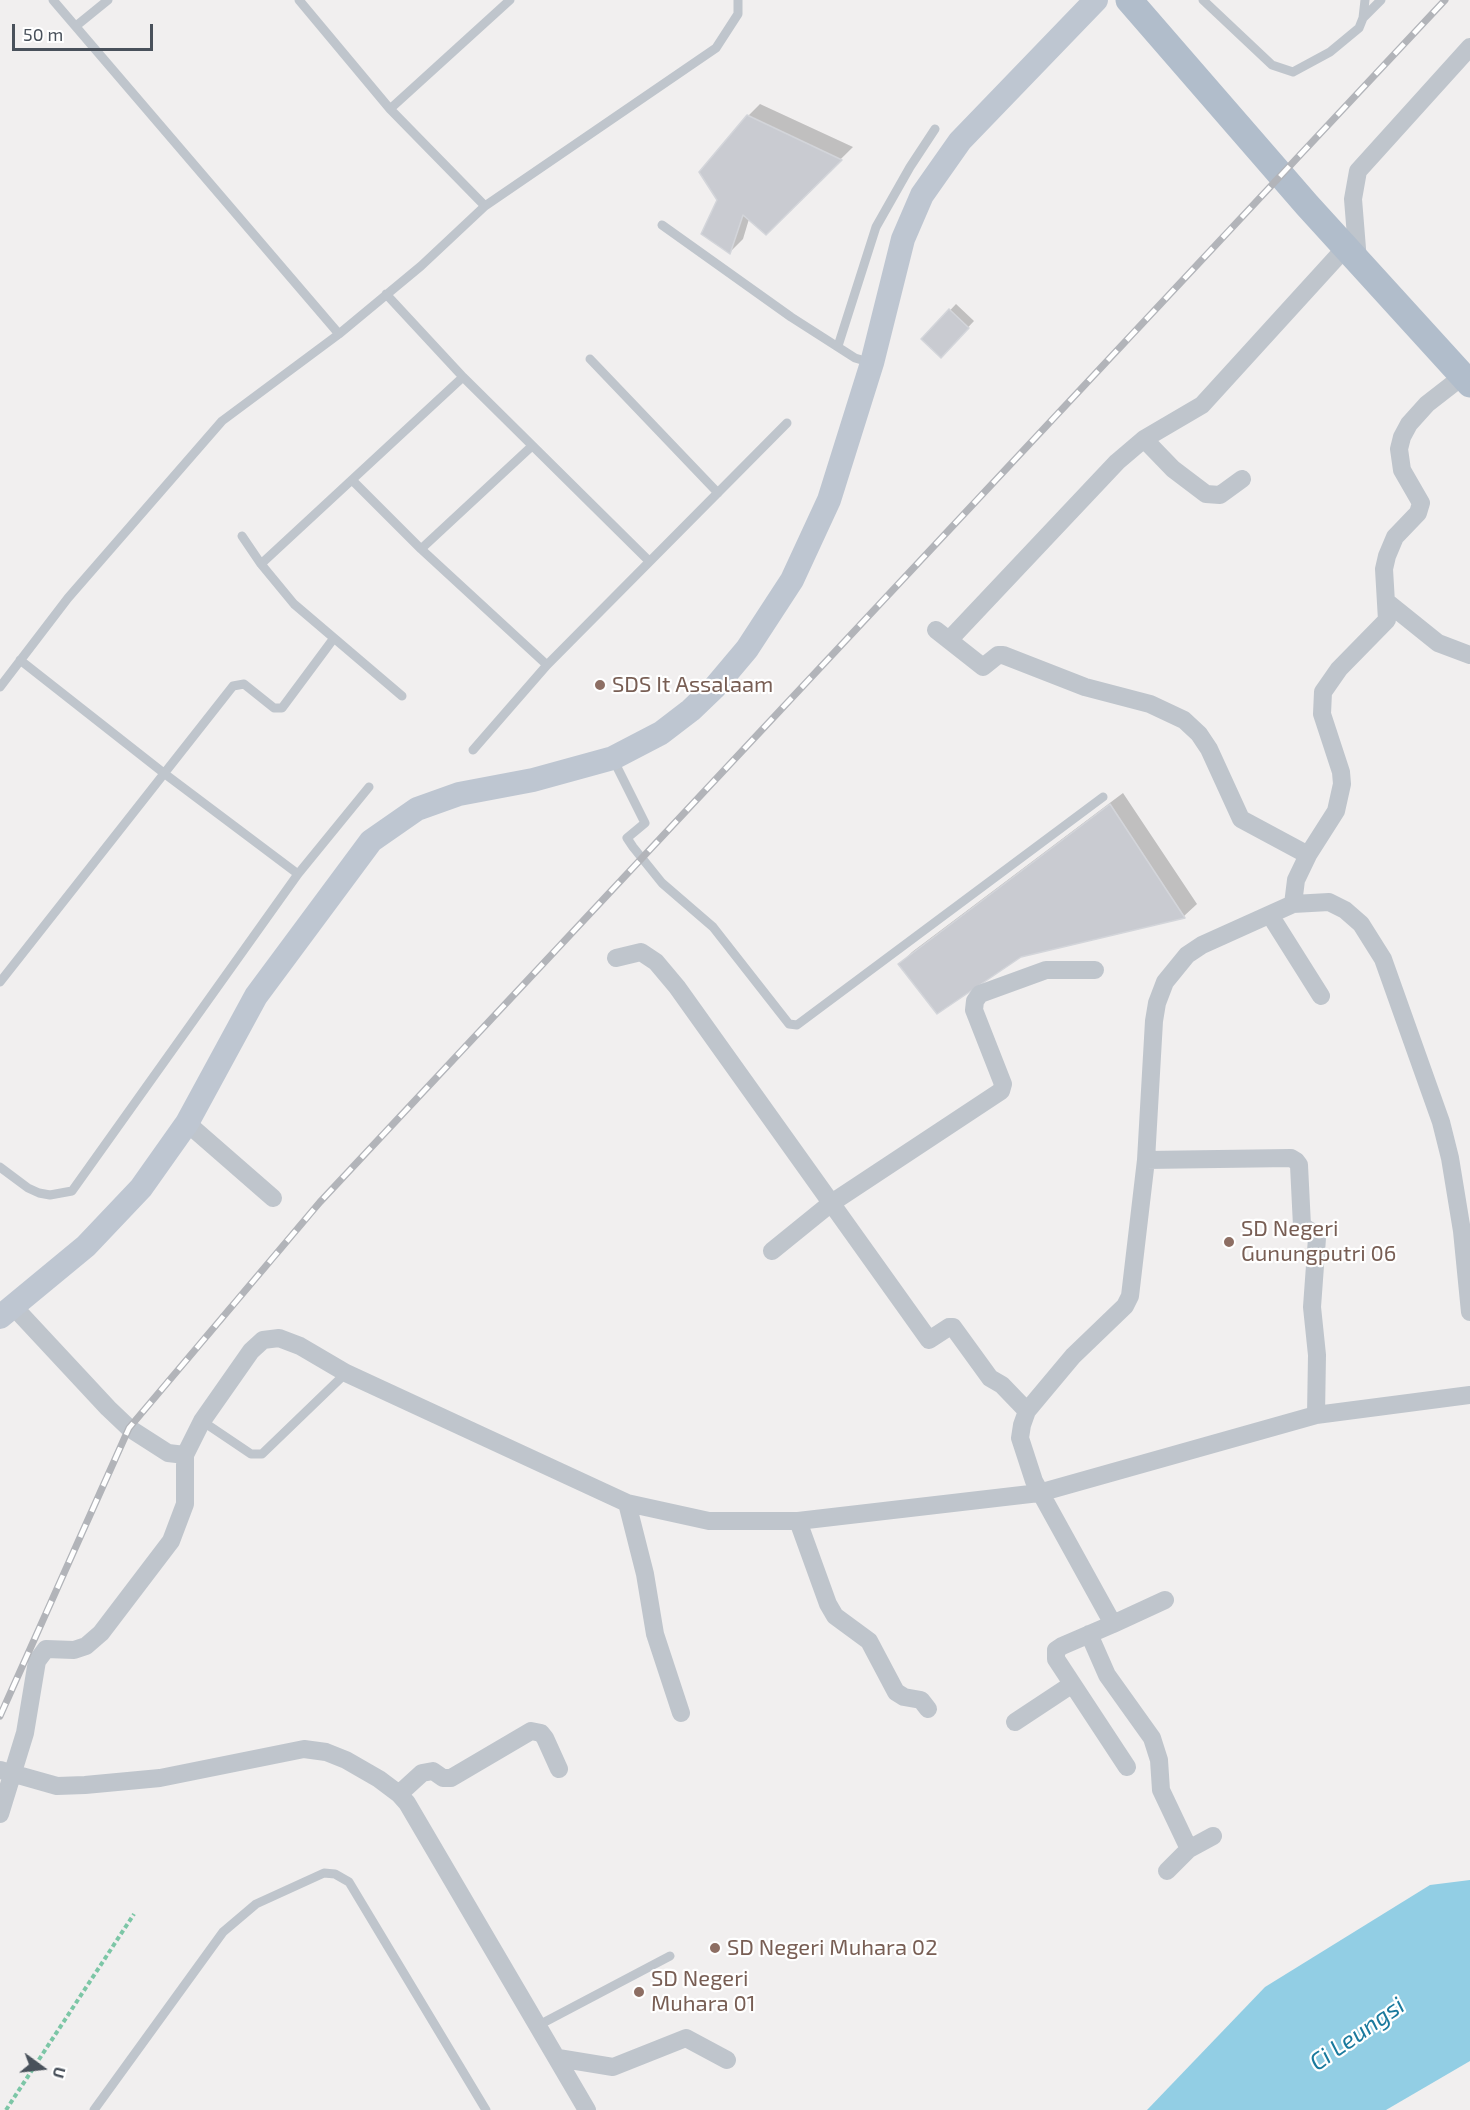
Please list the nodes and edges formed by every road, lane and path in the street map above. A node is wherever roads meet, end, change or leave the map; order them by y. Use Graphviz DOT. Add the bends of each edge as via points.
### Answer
graph roads {
  1 [pos="53,0"];
  2 [pos="108,0"];
  3 [pos="299,0"];
  4 [pos="510,0"];
  5 [pos="738,0"];
  6 [pos="1096,0"];
  7 [pos="1129,0"];
  8 [pos="1203,0"];
  9 [pos="1365,0"];
  10 [pos="1381,0"];
  11 [pos="1363,18"];
  12 [pos="76,26"];
  13 [pos="1470,46"];
  14 [pos="390,109"];
  15 [pos="935,129"];
  16 [pos="485,206"];
  17 [pos="662,225"];
  18 [pos="1352,254"];
  19 [pos="386,294"];
  20 [pos="339,334"];
  21 [pos="838,346"];
  22 [pos="590,359"];
  23 [pos="872,363"];
  24 [pos="463,377"];
  25 [pos="1466,380"];
  26 [pos="787,423"];
  27 [pos="1144,439"];
  28 [pos="532,446"];
  29 [pos="1242,479"];
  30 [pos="352,480"];
  31 [pos="718,493"];
  32 [pos="242,536"];
  33 [pos="421,549"];
  34 [pos="649,561"];
  35 [pos="261,564"];
  36 [pos="1387,602"];
  37 [pos="334,638"];
  38 [pos="1470,655"];
  39 [pos="20,660"];
  40 [pos="547,665"];
  41 [pos="0,687"];
  42 [pos="402,696"];
  43 [pos="474,750"];
  44 [pos="613,758"];
  45 [pos="165,774"];
  46 [pos="369,788"];
  47 [pos="1103,797"];
  48 [pos="1308,855"];
  49 [pos="298,874"];
  50 [pos="1293,904"];
  51 [pos="1270,915"];
  52 [pos="616,958"];
  53 [pos="1095,970"];
  54 [pos="0,982"];
  55 [pos="1321,996"];
  56 [pos="187,1123"];
  57 [pos="1146,1160"];
  58 [pos="0,1167"];
  59 [pos="273,1198"];
  60 [pos="830,1204"];
  61 [pos="772,1251"];
  62 [pos="7,1312"];
  63 [pos="1470,1312"];
  64 [pos="346,1373"];
  65 [pos="1470,1395"];
  66 [pos="1028,1411"];
  67 [pos="1316,1415"];
  68 [pos="202,1421"];
  69 [pos="184,1455"];
  70 [pos="1039,1493"];
  71 [pos="627,1503"];
  72 [pos="798,1521"];
  73 [pos="1166,1600"];
  74 [pos="1113,1624"];
  75 [pos="1089,1634"];
  76 [pos="1071,1684"];
  77 [pos="928,1709"];
  78 [pos="681,1713"];
  79 [pos="1015,1722"];
  80 [pos="1127,1767"];
  81 [pos="559,1769"];
  82 [pos="6,1772"];
  83 [pos="399,1794"];
  84 [pos="0,1814"];
  85 [pos="1213,1836"];
  86 [pos="1189,1849"];
  87 [pos="1167,1871"];
  88 [pos="134,1914"];
  89 [pos="670,1956"];
  90 [pos="539,2025"];
  91 [pos="558,2058"];
  92 [pos="727,2060"];
  93 [pos="6,2110"];
  94 [pos="94,2110"];
  95 [pos="486,2110"];
  96 [pos="587,2110"];
  1 -- 12 [label="lane"];
  2 -- 12 [label="lane"];
  3 -- 14 [label="lane"];
  4 -- 14 [label="lane"];
  5 -- 16 [label="lane" via="738,14 716,48"];
  6 -- 23 [label="street" via="955,138 910,219"];
  7 -- 18 [label="main road"];
  8 -- 11 [label="lane" via="1272,65 1293,72 1330,52 1359,28"];
  9 -- 11 [label="lane"];
  10 -- 11 [label="lane"];
  12 -- 20 [label="lane"];
  13 -- 18 [label="street" via="1359,171 1353,199"];
  14 -- 16 [label="lane"];
  15 -- 21 [label="lane" via="876,227"];
  16 -- 19 [label="lane"];
  17 -- 21 [label="lane"];
  18 -- 25 [label="main road"];
  18 -- 27 [label="street" via="1202,405"];
  19 -- 20 [label="lane"];
  19 -- 24 [label="lane"];
  20 -- 39 [label="lane" via="222,421 68,598"];
  21 -- 23 [label="lane" via="855,358"];
  22 -- 31 [label="lane"];
  23 -- 44 [label="street" via="829,500 792,580 764,626 715,687 691,710 661,733"];
  24 -- 28 [label="lane"];
  24 -- 30 [label="lane"];
  25 -- 36 [label="street" via="1427,404 1402,437 1402,470 1422,503 1418,513 1395,537 1387,556"];
  26 -- 31 [label="lane"];
  27 -- 29 [label="street" via="1173,469 1206,494 1220,495"];
  27 -- 48 [label="street" via="943,635 983,667 1003,655 1085,687 1149,704 1184,720 1209,749 1241,819"];
  28 -- 33 [label="lane"];
  28 -- 34 [label="lane"];
  30 -- 33 [label="lane"];
  30 -- 35 [label="lane"];
  31 -- 34 [label="lane"];
  32 -- 35 [label="lane"];
  33 -- 40 [label="lane"];
  34 -- 40 [label="lane"];
  35 -- 37 [label="lane" via="294,604"];
  36 -- 38 [label="street" via="1437,643"];
  36 -- 48 [label="street" via="1385,624 1339,669 1323,692 1322,714 1342,784 1336,811"];
  37 -- 42 [label="lane"];
  37 -- 45 [label="lane" via="282,708 274,708 244,684 233,686"];
  39 -- 41 [label="lane"];
  39 -- 45 [label="lane"];
  40 -- 43 [label="lane"];
  44 -- 47 [label="lane" via="645,823 627,838 633,847 662,883 713,927 789,1024 797,1025"];
  44 -- 56 [label="street" via="533,780 459,794 417,809 371,841 256,996"];
  45 -- 49 [label="lane"];
  45 -- 54 [label="lane"];
  46 -- 49 [label="lane"];
  48 -- 50 [label="street" via="1296,880"];
  49 -- 58 [label="lane" via="72,1191 39,1193"];
  50 -- 51 [label="street"];
  50 -- 63 [label="street" via="1329,902 1345,910 1361,924 1383,958 1450,1158"];
  51 -- 55 [label="street"];
  51 -- 57 [label="street" via="1187,955 1165,982 1154,1021"];
  52 -- 60 [label="street" via="641,952 656,962"];
  53 -- 60 [label="street" via="1046,970 980,994 974,1010 1003,1084 1001,1091"];
  56 -- 59 [label="street"];
  56 -- 62 [label="street" via="141,1188 86,1246"];
  57 -- 66 [label="street" via="1130,1296"];
  57 -- 67 [label="street" via="1296,1161 1302,1226 1317,1238 1312,1307 1317,1355"];
  60 -- 61 [label="street"];
  60 -- 66 [label="street" via="929,1340 954,1327 990,1378"];
  62 -- 69 [label="street" via="129,1428 159,1450"];
  64 -- 68 [label="lane" via="262,1454 251,1454"];
  64 -- 68 [label="street" via="290,1341 263,1340 251,1350"];
  64 -- 71 [label="street"];
  65 -- 67 [label="street"];
  66 -- 70 [label="street" via="1020,1437"];
  67 -- 70 [label="street"];
  68 -- 69 [label="street"];
  69 -- 82 [label="street" via="185,1504 171,1541 86,1646 74,1650 50,1648 39,1656 24,1733"];
  70 -- 72 [label="street"];
  70 -- 74 [label="street"];
  71 -- 72 [label="street" via="709,1521"];
  71 -- 78 [label="street" via="655,1634"];
  72 -- 77 [label="street" via="835,1616 869,1641 896,1692 921,1700"];
  73 -- 74 [label="street"];
  74 -- 75 [label="street"];
  75 -- 76 [label="street" via="1056,1650 1056,1659"];
  75 -- 86 [label="street" via="1107,1675 1150,1733 1159,1760 1161,1790"];
  76 -- 79 [label="street"];
  76 -- 80 [label="street"];
  81 -- 83 [label="street" via="545,1738 531,1731 451,1778 433,1771 422,1773"];
  82 -- 83 [label="street" via="57,1786 85,1785 159,1778 304,1749 346,1760"];
  82 -- 84 [label="street"];
  83 -- 90 [label="street"];
  85 -- 86 [label="street"];
  86 -- 87 [label="street"];
  88 -- 93 [label="path"];
  89 -- 90 [label="lane"];
  90 -- 91 [label="street"];
  91 -- 92 [label="street" via="613,2067 686,2038"];
  91 -- 96 [label="street"];
  94 -- 95 [label="lane" via="223,1932 256,1904 324,1873 349,1882"];
}
